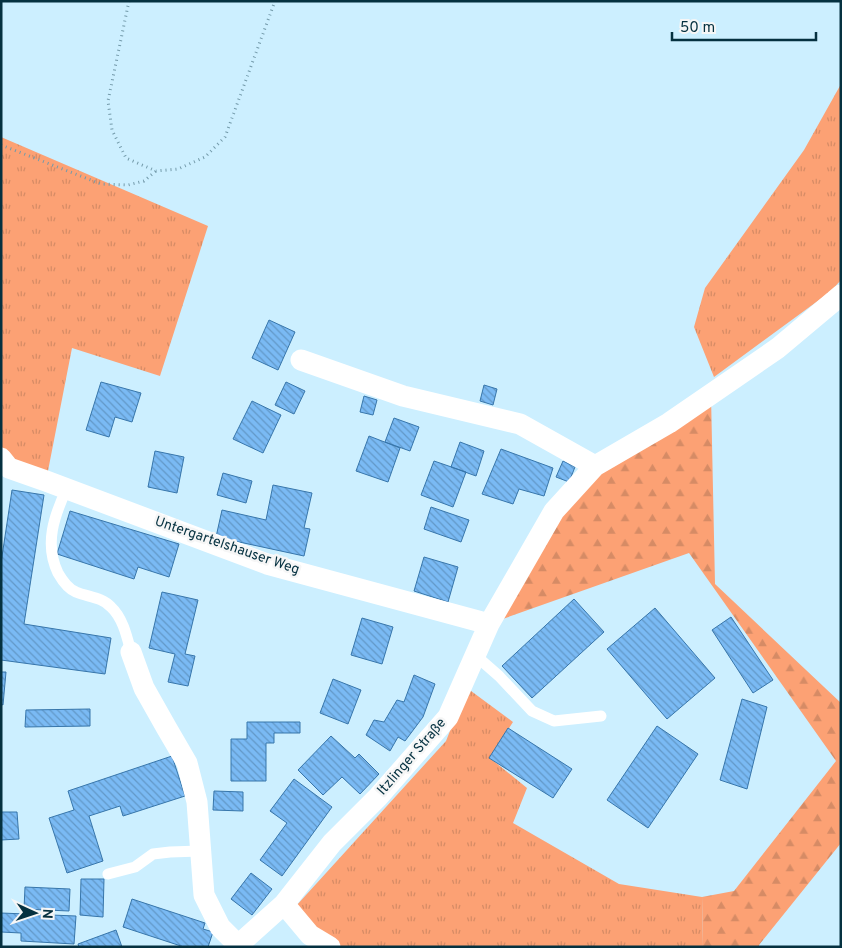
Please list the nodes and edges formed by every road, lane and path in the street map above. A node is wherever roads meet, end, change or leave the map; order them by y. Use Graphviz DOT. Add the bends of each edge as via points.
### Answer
graph roads {
  1 [pos="129,1"];
  2 [pos="275,1"];
  3 [pos="1,144"];
  4 [pos="156,171"];
  5 [pos="841,295"];
  6 [pos="301,360"];
  7 [pos="595,466"];
  8 [pos="4,469"];
  9 [pos="67,488"];
  10 [pos="489,624"];
  11 [pos="131,652"];
  12 [pos="475,655"];
  13 [pos="601,716"];
  14 [pos="200,851"];
  15 [pos="108,874"];
  16 [pos="284,904"];
  17 [pos="238,946"];
  18 [pos="330,947"];
  1 -- 4 [label="path" via="108,102 112,130 126,158"];
  2 -- 4 [label="path" via="225,137 205,157 178,169"];
  3 -- 4 [label="path" via="101,184 128,185 144,180"];
  5 -- 7 [label="street, Itzlinger Straße" via="778,348 669,423"];
  6 -- 7 [label="street" via="403,396 520,424"];
  7 -- 10 [label="street, Itzlinger Straße" via="554,511"];
  8 -- 9 [label="street, Untergartelshauser Weg"];
  9 -- 10 [label="street, Untergartelshauser Weg" via="267,564"];
  9 -- 11 [label="lane" via="52,534 51,551 57,570 75,592 113,608 125,630"];
  10 -- 12 [label="street, Itzlinger Straße"];
  11 -- 14 [label="street, Itzlinger Straße" via="144,688 187,763 197,802"];
  12 -- 13 [label="lane" via="532,711 554,721"];
  12 -- 16 [label="street, Itzlinger Straße" via="448,717 378,797 332,843"];
  14 -- 15 [label="lane" via="153,854 135,867"];
  14 -- 17 [label="street, Itzlinger Straße" via="204,895 220,927"];
  16 -- 17 [label="street, Itzlinger Straße"];
  16 -- 18 [label="street" via="310,935"];
}
